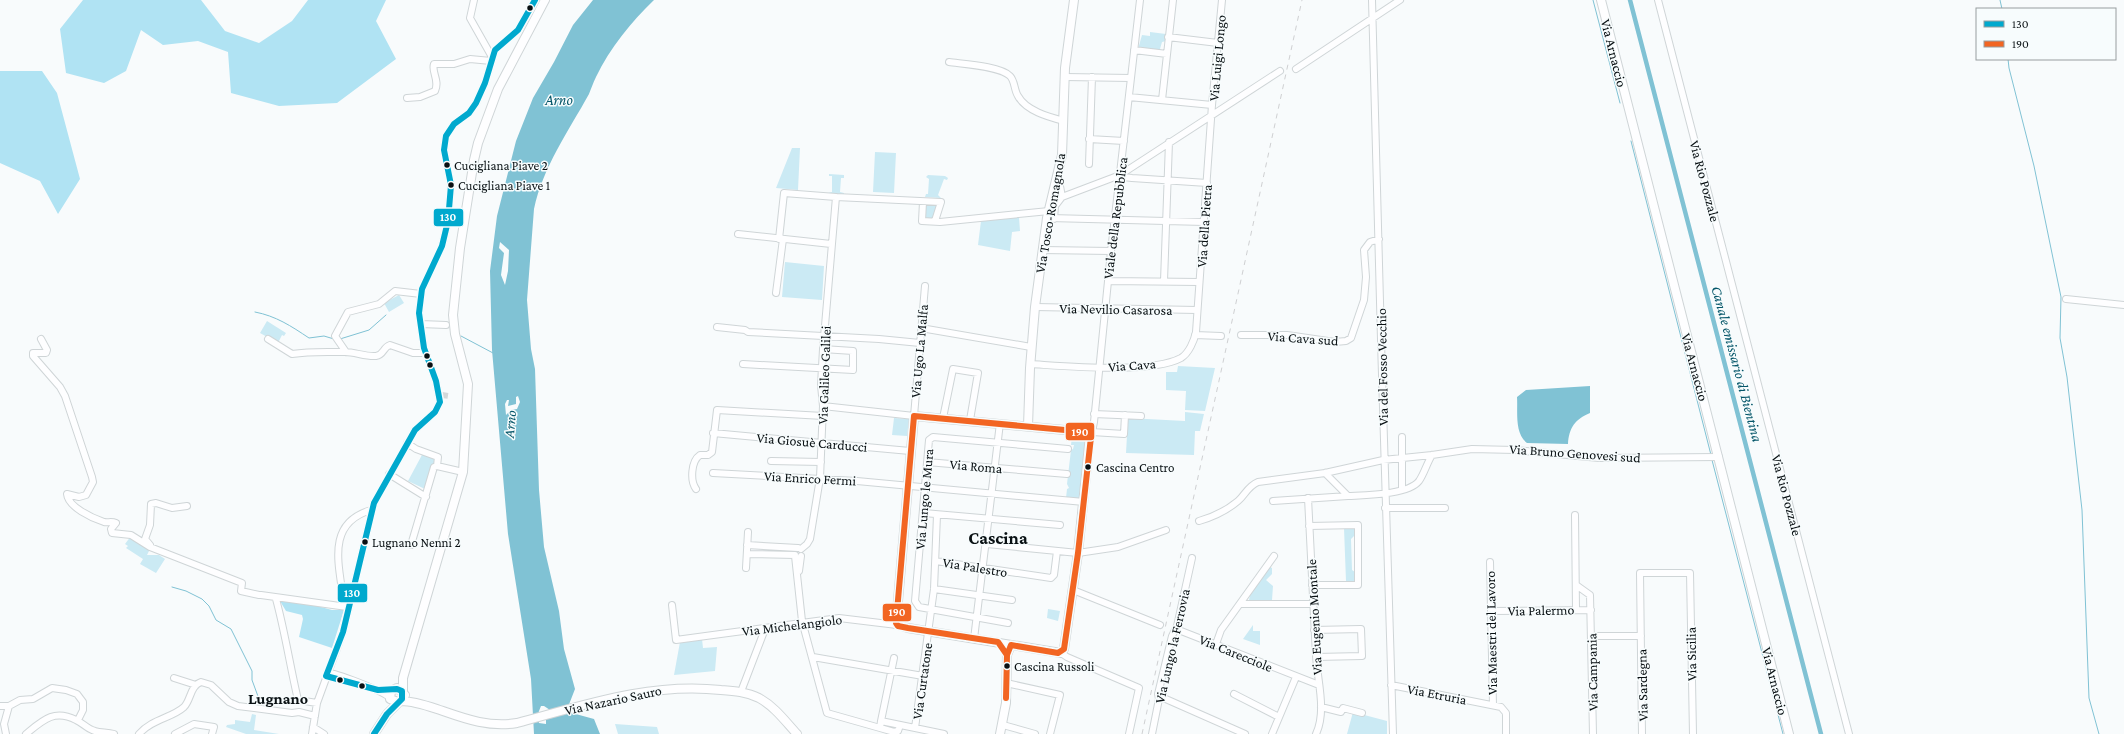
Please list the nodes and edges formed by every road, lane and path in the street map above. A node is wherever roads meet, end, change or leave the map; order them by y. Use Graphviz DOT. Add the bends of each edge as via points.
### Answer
graph roads {
  1 [pos="474,0"];
  2 [pos="535,0"];
  3 [pos="545,0"];
  4 [pos="1074,0"];
  5 [pos="1140,0"];
  6 [pos="1173,0"];
  7 [pos="1222,0"];
  8 [pos="1372,0"];
  9 [pos="1400,0"];
  10 [pos="1601,0"];
  11 [pos="1658,0"];
  12 [pos="1373,17"];
  13 [pos="1168,37"];
  14 [pos="1218,43"];
  15 [pos="1134,50"];
  16 [pos="1167,54"];
  17 [pos="491,59"];
  18 [pos="949,62"];
  19 [pos="1296,69"];
  20 [pos="1280,71"];
  21 [pos="1065,77"];
  22 [pos="1092,77"];
  23 [pos="1131,78"];
  24 [pos="1129,97"];
  25 [pos="407,98"];
  26 [pos="1162,100"];
  27 [pos="1212,106"];
  28 [pos="1212,116"];
  29 [pos="1064,121"];
  30 [pos="1200,123"];
  31 [pos="1211,126"];
  32 [pos="1089,139"];
  33 [pos="1124,141"];
  34 [pos="1169,142"];
  35 [pos="1089,164"];
  36 [pos="1058,173"];
  37 [pos="1120,175"];
  38 [pos="1168,181"];
  39 [pos="1207,183"];
  40 [pos="836,197"];
  41 [pos="1062,197"];
  42 [pos="923,202"];
  43 [pos="1050,216"];
  44 [pos="1114,220"];
  45 [pos="1165,220"];
  46 [pos="935,221"];
  47 [pos="1204,222"];
  48 [pos="738,234"];
  49 [pos="781,239"];
  50 [pos="1379,239"];
  51 [pos="831,244"];
  52 [pos="1042,250"];
  53 [pos="1111,251"];
  54 [pos="1108,281"];
  55 [pos="1164,281"];
  56 [pos="1199,282"];
  57 [pos="925,286"];
  58 [pos="776,293"];
  59 [pos="421,294"];
  60 [pos="2066,299"];
  61 [pos="2124,305"];
  62 [pos="1035,308"];
  63 [pos="1105,308"];
  64 [pos="1197,310"];
  65 [pos="421,324"];
  66 [pos="446,326"];
  67 [pos="718,327"];
  68 [pos="921,328"];
  69 [pos="1195,335"];
  70 [pos="1241,335"];
  71 [pos="824,336"];
  72 [pos="1221,336"];
  73 [pos="41,339"];
  74 [pos="268,339"];
  75 [pos="920,343"];
  76 [pos="1031,347"];
  77 [pos="823,349"];
  78 [pos="346,352"];
  79 [pos="425,353"];
  80 [pos="743,364"];
  81 [pos="1030,364"];
  82 [pos="1099,367"];
  83 [pos="822,370"];
  84 [pos="823,406"];
  85 [pos="1094,414"];
  86 [pos="823,416"];
  87 [pos="914,416"];
  88 [pos="1125,416"];
  89 [pos="1140,416"];
  90 [pos="943,418"];
  91 [pos="970,420"];
  92 [pos="1000,423"];
  93 [pos="1028,426"];
  94 [pos="714,433"];
  95 [pos="1091,435"];
  96 [pos="1402,437"];
  97 [pos="998,442"];
  98 [pos="822,443"];
  99 [pos="408,444"];
  100 [pos="1068,449"];
  101 [pos="910,451"];
  102 [pos="1432,456"];
  103 [pos="1714,457"];
  104 [pos="1403,458"];
  105 [pos="1383,460"];
  106 [pos="771,461"];
  107 [pos="821,462"];
  108 [pos="928,462"];
  109 [pos="437,466"];
  110 [pos="996,468"];
  111 [pos="463,472"];
  112 [pos="713,473"];
  113 [pos="1325,473"];
  114 [pos="390,474"];
  115 [pos="1067,474"];
  116 [pos="820,478"];
  117 [pos="907,485"];
  118 [pos="926,488"];
  119 [pos="696,489"];
  120 [pos="1402,489"];
  121 [pos="1385,493"];
  122 [pos="993,494"];
  123 [pos="1348,496"];
  124 [pos="426,497"];
  125 [pos="1308,498"];
  126 [pos="1273,501"];
  127 [pos="1084,502"];
  128 [pos="187,506"];
  129 [pos="1385,508"];
  130 [pos="1445,508"];
  131 [pos="371,510"];
  132 [pos="924,513"];
  133 [pos="937,515"];
  134 [pos="1575,515"];
  135 [pos="990,519"];
  136 [pos="1199,521"];
  137 [pos="1060,525"];
  138 [pos="1309,526"];
  139 [pos="1166,530"];
  140 [pos="748,532"];
  141 [pos="987,544"];
  142 [pos="411,545"];
  143 [pos="747,545"];
  144 [pos="800,548"];
  145 [pos="154,549"];
  146 [pos="1057,551"];
  147 [pos="1078,553"];
  148 [pos="747,554"];
  149 [pos="797,556"];
  150 [pos="1274,556"];
  151 [pos="1192,558"];
  152 [pos="936,561"];
  153 [pos="1490,562"];
  154 [pos="746,568"];
  155 [pos="983,568"];
  156 [pos="1690,573"];
  157 [pos="1312,585"];
  158 [pos="1576,585"];
  159 [pos="934,589"];
  160 [pos="1073,590"];
  161 [pos="980,595"];
  162 [pos="276,599"];
  163 [pos="1012,600"];
  164 [pos="1240,604"];
  165 [pos="1313,604"];
  166 [pos="672,605"];
  167 [pos="346,607"];
  168 [pos="931,609"];
  169 [pos="1576,610"];
  170 [pos="1591,610"];
  171 [pos="1491,611"];
  172 [pos="978,617"];
  173 [pos="1008,623"];
  174 [pos="804,624"];
  175 [pos="897,625"];
  176 [pos="1160,625"];
  177 [pos="765,629"];
  178 [pos="1176,629"];
  179 [pos="1314,630"];
  180 [pos="928,632"];
  181 [pos="1591,636"];
  182 [pos="1641,636"];
  183 [pos="974,638"];
  184 [pos="998,642"];
  185 [pos="1216,644"];
  186 [pos="1011,645"];
  187 [pos="1061,652"];
  188 [pos="1007,655"];
  189 [pos="812,657"];
  190 [pos="1316,657"];
  191 [pos="894,658"];
  192 [pos="330,665"];
  193 [pos="892,671"];
  194 [pos="336,674"];
  195 [pos="326,675"];
  196 [pos="923,676"];
  197 [pos="1296,677"];
  198 [pos="174,678"];
  199 [pos="344,678"];
  200 [pos="1006,682"];
  201 [pos="196,685"];
  202 [pos="1319,685"];
  203 [pos="1391,685"];
  204 [pos="742,689"];
  205 [pos="1234,694"];
  206 [pos="395,696"];
  207 [pos="1159,696"];
  208 [pos="298,700"];
  209 [pos="317,703"];
  210 [pos="1493,705"];
  211 [pos="0,706"];
  212 [pos="9,706"];
  213 [pos="1321,707"];
  214 [pos="299,712"];
  215 [pos="1362,713"];
  216 [pos="315,716"];
  217 [pos="1279,717"];
  218 [pos="78,720"];
  219 [pos="881,721"];
  220 [pos="1003,725"];
  221 [pos="880,728"];
  222 [pos="915,728"];
  223 [pos="898,730"];
  224 [pos="312,731"];
  225 [pos="6,734"];
  226 [pos="26,734"];
  227 [pos="114,734"];
  228 [pos="139,734"];
  229 [pos="175,734"];
  230 [pos="212,734"];
  231 [pos="324,734"];
  232 [pos="374,734"];
  233 [pos="797,734"];
  234 [pos="944,734"];
  235 [pos="1000,734"];
  236 [pos="1035,734"];
  237 [pos="1050,734"];
  238 [pos="1129,734"];
  239 [pos="1152,734"];
  240 [pos="1245,734"];
  241 [pos="1272,734"];
  242 [pos="1316,734"];
  243 [pos="1393,734"];
  244 [pos="1506,734"];
  245 [pos="1593,734"];
  246 [pos="1642,734"];
  247 [pos="1693,734"];
  248 [pos="1789,734"];
  249 [pos="1849,734"];
  1 -- 17 [label="street" via="470,20"];
  2 -- 17 [label="street" via="521,26 497,47"];
  3 -- 111 [label="main road" via="495,96 478,143 470,178 453,315 455,334 468,384"];
  4 -- 21 [label="main road, Via Tosco-Romagnola"];
  5 -- 15 [label="street, Viale della Repubblica"];
  6 -- 13 [label="street"];
  7 -- 14 [label="street, Via Luigi Longo"];
  8 -- 12 [label="street, Via del Fosso Vecchio"];
  9 -- 12 [label="street"];
  10 -- 103 [label="main road, Via Arnaccio"];
  11 -- 249 [label="street, Via Rio Pozzale"];
  12 -- 19 [label="street"];
  12 -- 50 [label="street, Via del Fosso Vecchio"];
  13 -- 14 [label="street"];
  13 -- 16 [label="street"];
  14 -- 27 [label="street, Via Luigi Longo"];
  15 -- 16 [label="street"];
  15 -- 23 [label="street, Viale della Repubblica"];
  16 -- 26 [label="street"];
  17 -- 25 [label="street" via="434,64 437,83 435,91 420,97"];
  17 -- 59 [label="street" via="480,95 471,109 454,124 446,136 444,150 451,185 448,221 442,246"];
  18 -- 29 [label="street" via="974,65 1008,75 1018,97 1024,103 1045,115"];
  20 -- 28 [label="street"];
  21 -- 22 [label="street"];
  21 -- 29 [label="main road, Via Tosco-Romagnola"];
  22 -- 23 [label="street"];
  22 -- 32 [label="street"];
  23 -- 24 [label="street, Viale della Repubblica"];
  24 -- 26 [label="street"];
  24 -- 33 [label="street, Viale della Repubblica"];
  26 -- 27 [label="street"];
  27 -- 28 [label="street, Via Luigi Longo"];
  28 -- 30 [label="street"];
  28 -- 31 [label="street, Via della Pietra"];
  29 -- 36 [label="main road, Via Tosco-Romagnola"];
  30 -- 31 [label="street"];
  30 -- 34 [label="street"];
  31 -- 39 [label="street, Via della Pietra"];
  32 -- 33 [label="street"];
  32 -- 35 [label="street"];
  33 -- 37 [label="street, Viale della Repubblica"];
  34 -- 37 [label="street"];
  34 -- 38 [label="street"];
  36 -- 41 [label="street"];
  36 -- 43 [label="main road, Via Tosco-Romagnola"];
  37 -- 38 [label="street"];
  37 -- 41 [label="street"];
  37 -- 44 [label="street, Viale della Repubblica"];
  38 -- 39 [label="street"];
  38 -- 45 [label="street"];
  39 -- 47 [label="street, Via della Pietra"];
  40 -- 42 [label="street"];
  40 -- 49 [label="street" via="784,193"];
  40 -- 51 [label="street, Via Galileo Galilei"];
  41 -- 43 [label="street"];
  42 -- 46 [label="street" via="922,220"];
  42 -- 46 [label="street" via="941,202"];
  43 -- 44 [label="street"];
  43 -- 46 [label="street"];
  43 -- 52 [label="main road, Via Tosco-Romagnola"];
  44 -- 45 [label="street"];
  44 -- 53 [label="street, Viale della Repubblica"];
  45 -- 47 [label="street"];
  45 -- 55 [label="street"];
  47 -- 56 [label="street, Via della Pietra"];
  48 -- 49 [label="street"];
  49 -- 51 [label="street"];
  49 -- 58 [label="street"];
  50 -- 70 [label="street, Via Cava sud" via="1365,247 1364,300 1354,331 1348,340 1335,342 1287,335"];
  50 -- 105 [label="street, Via del Fosso Vecchio"];
  51 -- 71 [label="street, Via Galileo Galilei"];
  52 -- 53 [label="street"];
  52 -- 62 [label="main road, Via Tosco-Romagnola"];
  53 -- 54 [label="street, Viale della Repubblica"];
  54 -- 55 [label="street"];
  54 -- 63 [label="street, Viale della Repubblica"];
  55 -- 56 [label="street"];
  56 -- 64 [label="street, Via della Pietra"];
  57 -- 68 [label="street, Via Ugo La Malfa"];
  59 -- 65 [label="street"];
  59 -- 78 [label="street" via="394,291 379,304 348,312 335,333"];
  60 -- 61 [label="street"];
  62 -- 63 [label="street, Via Nevilio Casarosa"];
  62 -- 76 [label="main road, Via Tosco-Romagnola"];
  63 -- 64 [label="street, Via Nevilio Casarosa"];
  63 -- 82 [label="street, Viale della Repubblica"];
  64 -- 69 [label="street, Via della Pietra"];
  65 -- 66 [label="street"];
  65 -- 79 [label="street"];
  67 -- 71 [label="street" via="748,332"];
  68 -- 75 [label="street, Via Ugo La Malfa"];
  68 -- 76 [label="street"];
  69 -- 72 [label="street"];
  69 -- 82 [label="street, Via Cava" via="1187,352 1178,359 1142,366"];
  71 -- 75 [label="street"];
  71 -- 77 [label="street, Via Galileo Galilei"];
  73 -- 145 [label="street" via="46,353 35,353 33,356 60,386 65,396 93,482 86,495 79,497 68,494 67,497 88,515 105,522 116,523 111,529 112,533 131,535"];
  74 -- 78 [label="street" via="292,354 315,351"];
  75 -- 87 [label="street, Via Ugo La Malfa"];
  76 -- 81 [label="main road, Via Tosco-Romagnola"];
  77 -- 83 [label="street, Via Galileo Galilei"];
  77 -- 83 [label="street" via="853,351 853,370"];
  78 -- 79 [label="street" via="376,356 381,355 390,345 413,353"];
  79 -- 99 [label="street" via="441,395 438,408 415,430"];
  80 -- 83 [label="street"];
  81 -- 82 [label="street, Via Cava"];
  81 -- 93 [label="main road, Via Tosco-Romagnola"];
  82 -- 85 [label="street, Viale della Repubblica"];
  83 -- 84 [label="street, Via Galileo Galilei"];
  84 -- 86 [label="street, Via Galileo Galilei"];
  84 -- 87 [label="street"];
  85 -- 88 [label="street"];
  85 -- 95 [label="street, Viale della Repubblica"];
  86 -- 94 [label="street" via="721,409 716,412"];
  86 -- 98 [label="street, Via Galileo Galilei"];
  87 -- 90 [label="main road"];
  87 -- 101 [label="main road"];
  88 -- 89 [label="street"];
  88 -- 95 [label="street" via="1124,434"];
  90 -- 91 [label="main road"];
  90 -- 91 [label="street" via="953,369 978,373"];
  91 -- 92 [label="main road"];
  92 -- 93 [label="main road"];
  92 -- 97 [label="street"];
  93 -- 95 [label="main road" via="1086,432"];
  94 -- 98 [label="street, Via Giosuè Carducci"];
  94 -- 119 [label="street" via="710,454 700,455 695,459 693,486"];
  95 -- 127 [label="main road"];
  96 -- 104 [label="street"];
  97 -- 100 [label="street, Via Lungo le Mura"];
  97 -- 108 [label="street, Via Lungo le Mura" via="933,437 929,440"];
  97 -- 110 [label="street"];
  98 -- 101 [label="street, Via Giosuè Carducci"];
  98 -- 107 [label="street, Via Galileo Galilei"];
  99 -- 109 [label="street" via="438,457"];
  99 -- 114 [label="street"];
  101 -- 117 [label="main road"];
  102 -- 103 [label="street, Via Bruno Genovesi sud" via="1459,450 1502,449 1599,458"];
  102 -- 104 [label="street, Via Bruno Genovesi sud"];
  102 -- 120 [label="street" via="1418,482"];
  103 -- 248 [label="main road, Via Arnaccio"];
  104 -- 105 [label="street, Via Bruno Genovesi sud"];
  104 -- 120 [label="street"];
  105 -- 113 [label="street"];
  105 -- 121 [label="street, Via del Fosso Vecchio"];
  106 -- 107 [label="street"];
  107 -- 116 [label="street, Via Galileo Galilei"];
  108 -- 110 [label="street, Via Roma"];
  108 -- 118 [label="street, Via Lungo le Mura"];
  109 -- 111 [label="street"];
  109 -- 124 [label="street" via="433,470"];
  110 -- 115 [label="street, Via Roma"];
  110 -- 122 [label="street"];
  111 -- 206 [label="main road" via="403,678"];
  112 -- 116 [label="street, Via Enrico Fermi"];
  113 -- 123 [label="street"];
  113 -- 136 [label="street" via="1255,484 1236,503 1217,516"];
  114 -- 124 [label="street"];
  114 -- 131 [label="street"];
  116 -- 117 [label="street, Via Enrico Fermi"];
  116 -- 144 [label="street, Via Galileo Galilei" via="810,539 807,545"];
  117 -- 118 [label="street, Via Enrico Fermi"];
  117 -- 175 [label="main road"];
  118 -- 122 [label="street, Via Enrico Fermi"];
  118 -- 132 [label="street, Via Lungo le Mura"];
  120 -- 121 [label="street"];
  121 -- 123 [label="street"];
  121 -- 129 [label="street, Via del Fosso Vecchio"];
  122 -- 127 [label="street, Via Enrico Fermi"];
  122 -- 135 [label="street"];
  123 -- 125 [label="street"];
  124 -- 142 [label="street"];
  125 -- 126 [label="street"];
  125 -- 138 [label="street, Via Eugenio Montale"];
  127 -- 147 [label="main road"];
  128 -- 145 [label="street" via="172,508 151,504 150,525 145,539"];
  129 -- 130 [label="street"];
  129 -- 203 [label="street, Via del Fosso Vecchio"];
  131 -- 167 [label="street"];
  131 -- 167 [label="street" via="351,522 339,539 337,553"];
  132 -- 133 [label="street"];
  132 -- 168 [label="street, Via Lungo le Mura" via="915,601 919,607"];
  133 -- 135 [label="street"];
  133 -- 152 [label="street, Via Curtatone"];
  134 -- 158 [label="street"];
  135 -- 137 [label="street"];
  135 -- 141 [label="street"];
  138 -- 157 [label="street, Via Eugenio Montale"];
  138 -- 157 [label="street" via="1358,525 1358,585"];
  139 -- 147 [label="street" via="1118,547"];
  140 -- 143 [label="street"];
  141 -- 146 [label="street"];
  141 -- 155 [label="street"];
  143 -- 144 [label="street"];
  143 -- 148 [label="street"];
  144 -- 149 [label="street, Via Galileo Galilei" via="794,551"];
  145 -- 162 [label="street" via="242,583 241,591"];
  146 -- 147 [label="street"];
  146 -- 155 [label="street, Via Palestro" via="1052,578"];
  147 -- 160 [label="main road"];
  148 -- 149 [label="street"];
  148 -- 154 [label="street"];
  149 -- 174 [label="street, Via Galileo Galilei"];
  150 -- 164 [label="street"];
  151 -- 178 [label="street, Via Lungo la Ferrovia"];
  152 -- 155 [label="street, Via Palestro"];
  152 -- 159 [label="street, Via Curtatone"];
  153 -- 171 [label="street, Via Maestri del Lavoro"];
  155 -- 161 [label="street"];
  156 -- 182 [label="street, Via Sardegna" via="1640,573"];
  156 -- 247 [label="street, Via Sicilia"];
  157 -- 165 [label="street, Via Eugenio Montale"];
  158 -- 169 [label="street"];
  158 -- 170 [label="street, Via Campania" via="1590,595"];
  159 -- 161 [label="street"];
  159 -- 168 [label="street, Via Curtatone"];
  160 -- 176 [label="street"];
  160 -- 187 [label="main road" via="1064,649"];
  161 -- 163 [label="street"];
  161 -- 172 [label="street"];
  162 -- 167 [label="street"];
  162 -- 208 [label="street"];
  164 -- 165 [label="street"];
  164 -- 185 [label="street" via="1221,630"];
  165 -- 179 [label="street, Via Eugenio Montale"];
  166 -- 177 [label="street, Via Michelangiolo" via="676,640"];
  167 -- 192 [label="street" via="343,632"];
  168 -- 172 [label="street, Via Lungo le Mura"];
  168 -- 180 [label="street, Via Curtatone"];
  169 -- 170 [label="street, Via Palermo"];
  169 -- 171 [label="street, Via Palermo"];
  170 -- 181 [label="street, Via Campania"];
  171 -- 210 [label="street, Via Maestri del Lavoro"];
  172 -- 173 [label="street, Via Lungo le Mura"];
  172 -- 183 [label="street"];
  174 -- 175 [label="street, Via Michelangiolo" via="839,618"];
  174 -- 177 [label="street, Via Michelangiolo"];
  174 -- 189 [label="street, Via Galileo Galilei"];
  175 -- 180 [label="main road, Via Michelangiolo"];
  177 -- 204 [label="street"];
  178 -- 185 [label="street, Via Carecciole"];
  178 -- 207 [label="street, Via Lungo la Ferrovia" via="1172,636"];
  179 -- 190 [label="street, Via Eugenio Montale"];
  179 -- 190 [label="street" via="1361,629 1362,656"];
  180 -- 183 [label="main road, Via Michelangiolo"];
  180 -- 196 [label="street, Via Curtatone"];
  181 -- 182 [label="street"];
  181 -- 245 [label="street, Via Campania"];
  182 -- 246 [label="street, Via Sardegna"];
  183 -- 184 [label="main road, Via Michelangiolo"];
  184 -- 186 [label="main road, Via Michelangiolo"];
  184 -- 188 [label="main road"];
  185 -- 197 [label="street, Via Carecciole"];
  186 -- 187 [label="main road, Via Michelangiolo"];
  186 -- 188 [label="main road"];
  187 -- 238 [label="street" via="1067,657 1139,688"];
  188 -- 200 [label="main road"];
  189 -- 193 [label="street"];
  189 -- 221 [label="street, Via Galileo Galilei" via="827,713"];
  190 -- 202 [label="street, Via Eugenio Montale"];
  191 -- 193 [label="street"];
  192 -- 194 [label="street, Via Nazario Sauro"];
  192 -- 195 [label="street"];
  193 -- 196 [label="street"];
  193 -- 219 [label="street"];
  194 -- 195 [label="street, Via Nazario Sauro"];
  194 -- 199 [label="street, Via Nazario Sauro"];
  195 -- 199 [label="street, Via Nazario Sauro"];
  195 -- 209 [label="street"];
  196 -- 222 [label="street, Via Curtatone"];
  197 -- 202 [label="street, Via Carecciole"];
  197 -- 217 [label="street"];
  198 -- 201 [label="street"];
  199 -- 206 [label="street, Via Nazario Sauro"];
  200 -- 220 [label="main road"];
  200 -- 237 [label="street" via="1060,695"];
  201 -- 214 [label="street" via="203,682 210,685 229,702 238,706"];
  201 -- 228 [label="street" via="184,707 152,723"];
  202 -- 213 [label="street, Via Eugenio Montale"];
  203 -- 210 [label="street, Via Etruria"];
  203 -- 243 [label="street, Via del Fosso Vecchio"];
  205 -- 217 [label="street"];
  206 -- 232 [label="main road"];
  206 -- 233 [label="main road, Via Nazario Sauro" via="483,723 500,725 645,691 705,688 746,693 771,706"];
  207 -- 239 [label="street, Via Lungo la Ferrovia"];
  207 -- 240 [label="street"];
  208 -- 209 [label="street"];
  208 -- 214 [label="street"];
  209 -- 216 [label="street"];
  210 -- 244 [label="street" via="1505,711"];
  211 -- 212 [label="street"];
  212 -- 218 [label="street" via="20,700 37,697 52,688 66,690 81,697 83,710"];
  212 -- 225 [label="street" via="4,724"];
  213 -- 215 [label="street" via="1341,712 1344,708"];
  213 -- 242 [label="street, Via Eugenio Montale"];
  214 -- 216 [label="street"];
  216 -- 224 [label="street"];
  217 -- 241 [label="street"];
  218 -- 226 [label="street" via="60,715 52,716"];
  218 -- 227 [label="street" via="96,732"];
  219 -- 221 [label="street"];
  219 -- 223 [label="street"];
  220 -- 235 [label="main road"];
  220 -- 236 [label="street"];
  221 -- 223 [label="street" via="894,732"];
  222 -- 223 [label="street"];
  222 -- 234 [label="street"];
  224 -- 231 [label="street"];
  229 -- 230 [label="street" via="194,724 214,727"];
}
